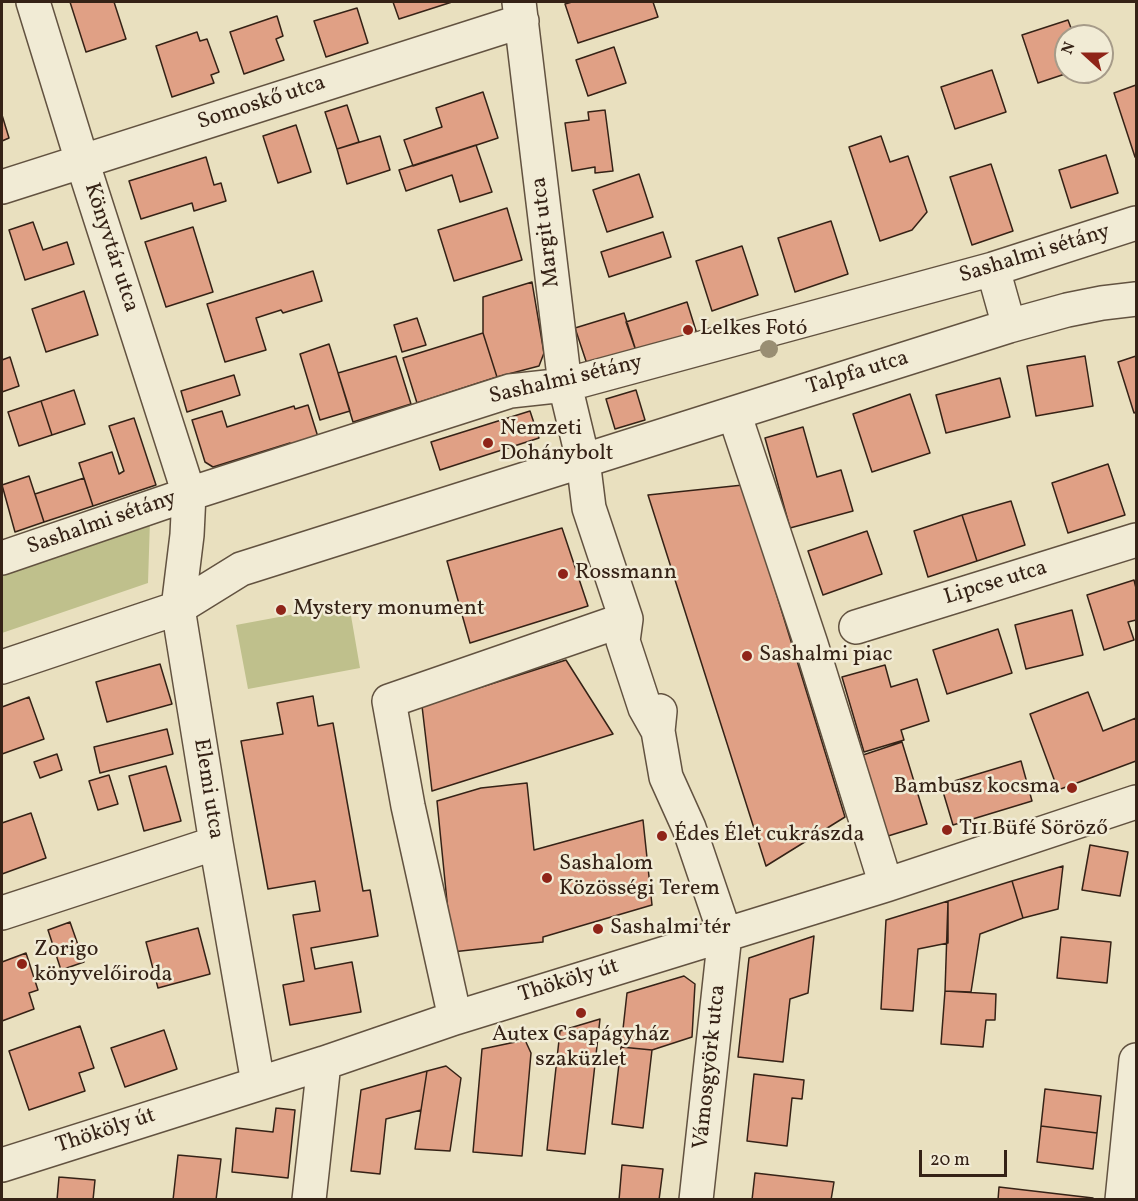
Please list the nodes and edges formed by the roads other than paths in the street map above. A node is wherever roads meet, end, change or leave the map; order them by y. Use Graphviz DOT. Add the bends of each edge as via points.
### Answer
graph roads {
  1 [pos="33,2"];
  2 [pos="520,11"];
  3 [pos="82,161"];
  4 [pos="2,187"];
  5 [pos="1137,224"];
  6 [pos="993,269"];
  7 [pos="1137,299"];
  8 [pos="1009,326"];
  9 [pos="565,385"];
  10 [pos="734,413"];
  11 [pos="583,460"];
  12 [pos="189,494"];
  13 [pos="1137,540"];
  14 [pos="2,558"];
  15 [pos="178,608"];
  16 [pos="626,619"];
  17 [pos="856,627"];
  18 [pos="2,668"];
  19 [pos="1137,802"];
  20 [pos="216,843"];
  21 [pos="886,885"];
  22 [pos="2,914"];
  23 [pos="725,934"];
  24 [pos="455,1018"];
  25 [pos="1137,1060"];
  26 [pos="324,1063"];
  27 [pos="258,1083"];
  28 [pos="2,1165"];
  29 [pos="309,1200"];
  30 [pos="696,1200"];
  31 [pos="1122,1200"];
  1 -- 3 [label="street, Könyvtár utca"];
  2 -- 3 [label="street, Somoskő utca"];
  2 -- 9 [label="street, Margit utca"];
  3 -- 4 [label="street, Somoskő utca"];
  3 -- 12 [label="street, Könyvtár utca"];
  5 -- 6 [label="street, Sashalmi sétány"];
  6 -- 8 [label="street"];
  6 -- 9 [label="street, Sashalmi sétány"];
  7 -- 8 [label="street, Talpfa utca" via="1067,310"];
  8 -- 10 [label="street, Talpfa utca"];
  9 -- 11 [label="street, Margit utca"];
  9 -- 12 [label="street, Sashalmi sétány" via="510,392"];
  10 -- 11 [label="street, Talpfa utca"];
  10 -- 21 [label="street"];
  11 -- 15 [label="street" via="241,569"];
  11 -- 16 [label="street" via="589,508"];
  12 -- 14 [label="street, Sashalmi sétány"];
  12 -- 15 [label="street, Elemi utca"];
  13 -- 17 [label="street, Lipcse utca"];
  15 -- 18 [label="street"];
  15 -- 20 [label="street, Elemi utca"];
  16 -- 23 [label="street" via="623,641 645,708 658,731 666,777 689,828"];
  16 -- 24 [label="street" via="388,701"];
  19 -- 21 [label="street, Thököly út"];
  20 -- 22 [label="street"];
  20 -- 27 [label="street, Elemi utca"];
  21 -- 23 [label="street, Thököly út"];
  23 -- 24 [label="street, Thököly út"];
  23 -- 30 [label="street, Vámosgyörk utca"];
  24 -- 26 [label="street, Thököly út"];
  25 -- 31 [label="street"];
  26 -- 27 [label="street, Thököly út"];
  26 -- 29 [label="street"];
  27 -- 28 [label="street, Thököly út"];
}
